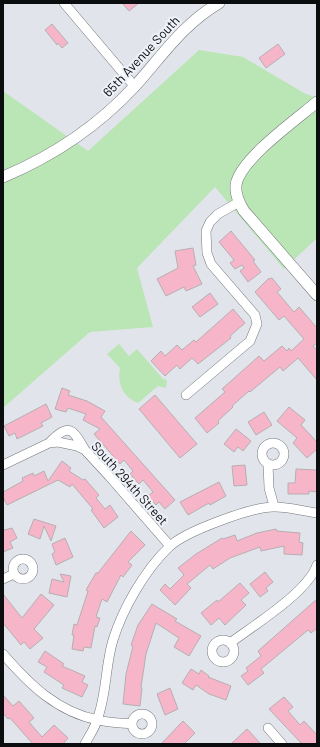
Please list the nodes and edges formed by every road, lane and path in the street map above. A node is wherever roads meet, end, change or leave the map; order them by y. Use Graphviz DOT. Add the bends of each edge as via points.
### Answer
graph roads {
  1 [pos="64,3"];
  2 [pos="219,3"];
  3 [pos="135,86"];
  4 [pos="317,102"];
  5 [pos="3,177"];
  6 [pos="239,202"];
  7 [pos="317,295"];
  8 [pos="186,395"];
  9 [pos="49,443"];
  10 [pos="85,450"];
  11 [pos="268,464"];
  12 [pos="3,465"];
  13 [pos="274,506"];
  14 [pos="317,513"];
  15 [pos="170,546"];
  16 [pos="317,565"];
  17 [pos="14,574"];
  18 [pos="3,579"];
  19 [pos="230,643"];
  20 [pos="3,654"];
  21 [pos="97,720"];
  22 [pos="132,724"];
  23 [pos="268,728"];
  24 [pos="85,744"];
  25 [pos="282,744"];
  1 -- 3 [label="street"];
  2 -- 3 [label="street, 65th Avenue South" via="183,30"];
  3 -- 5 [label="street, 65th Avenue South" via="90,127 55,153"];
  4 -- 6 [label="street" via="255,155 242,171 236,185"];
  6 -- 7 [label="street" via="251,220"];
  6 -- 8 [label="street" via="218,214 210,222 206,231 206,253 211,264 255,315 257,324 250,341"];
  9 -- 10 [label="street, South 294th Street" via="67,443"];
  9 -- 10 [label="street" via="61,432 70,430"];
  9 -- 12 [label="street"];
  10 -- 15 [label="street, South 294th Street"];
  11 -- 13 [label="street" via="269,488"];
  13 -- 14 [label="street"];
  13 -- 15 [label="street" via="231,516 206,526"];
  15 -- 21 [label="street" via="150,570 122,616 113,641"];
  16 -- 19 [label="street" via="297,592"];
  17 -- 18 [label="street"];
  20 -- 21 [label="street" via="20,674 58,705"];
  21 -- 22 [label="street"];
  21 -- 24 [label="street"];
  23 -- 25 [label="street"];
}
